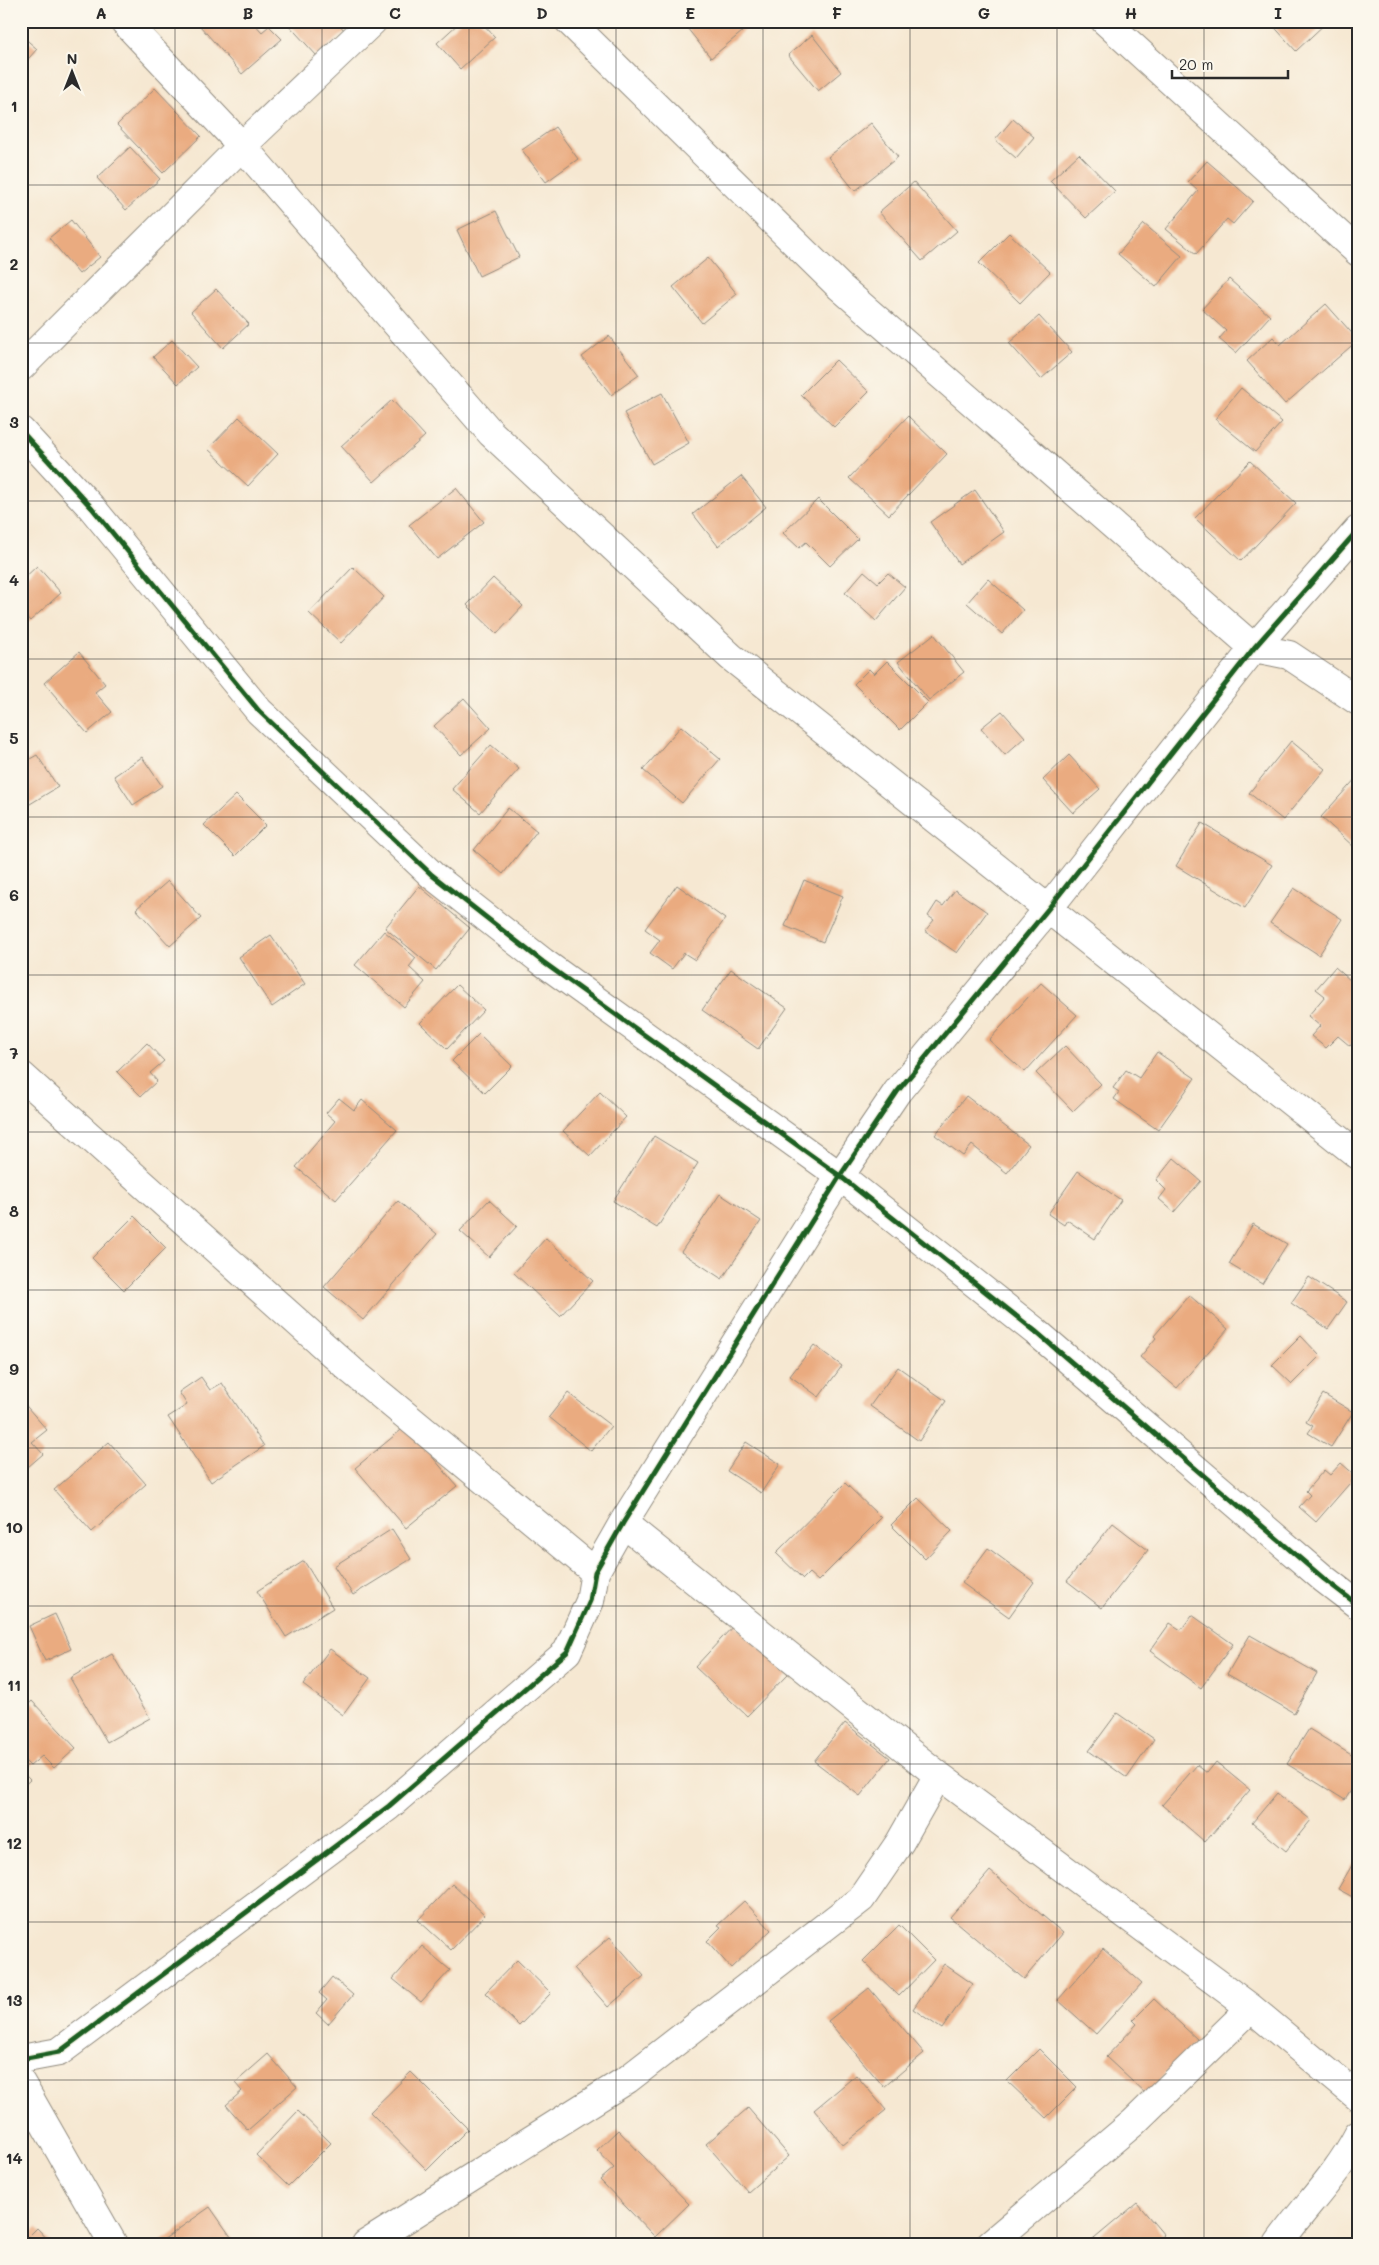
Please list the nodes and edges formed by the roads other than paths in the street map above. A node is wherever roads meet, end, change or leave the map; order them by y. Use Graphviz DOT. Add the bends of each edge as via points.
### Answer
graph roads {
  1 [pos="124,21"];
  2 [pos="374,21"];
  3 [pos="569,21"];
  4 [pos="1105,21"];
  5 [pos="242,146"];
  6 [pos="1358,252"];
  7 [pos="21,367"];
  8 [pos="21,431"];
  9 [pos="1358,530"];
  10 [pos="1254,648"];
  11 [pos="1358,701"];
  12 [pos="1048,909"];
  13 [pos="21,1075"];
  14 [pos="1358,1155"];
  15 [pos="840,1176"];
  16 [pos="623,1524"];
  17 [pos="595,1572"];
  18 [pos="1358,1605"];
  19 [pos="938,1775"];
  20 [pos="1251,2008"];
  21 [pos="21,2059"];
  22 [pos="21,2083"];
  23 [pos="1358,2097"];
  24 [pos="1358,2135"];
  25 [pos="113,2244"];
  26 [pos="366,2244"];
  27 [pos="990,2244"];
  28 [pos="1278,2244"];
  1 -- 5 [label="street"];
  2 -- 5 [label="street"];
  3 -- 10 [label="street" via="840,287"];
  4 -- 6 [label="street"];
  5 -- 7 [label="street"];
  5 -- 12 [label="street" via="492,433 731,657"];
  8 -- 15 [label="street" via="92,508 259,711 432,876 543,962"];
  9 -- 10 [label="street"];
  10 -- 11 [label="street" via="1289,655"];
  10 -- 12 [label="street"];
  12 -- 14 [label="street"];
  12 -- 15 [label="street" via="897,1092"];
  13 -- 17 [label="street" via="352,1371"];
  15 -- 16 [label="street"];
  15 -- 18 [label="street" via="1035,1331"];
  16 -- 17 [label="street"];
  16 -- 19 [label="street"];
  17 -- 21 [label="street" via="590,1601 567,1652 389,1806 59,2052"];
  19 -- 20 [label="street"];
  19 -- 26 [label="street" via="900,1842 861,1899 628,2079"];
  20 -- 23 [label="street"];
  20 -- 27 [label="street" via="1133,2123"];
  22 -- 25 [label="street"];
  24 -- 28 [label="street" via="1328,2183 1296,2218"];
}
